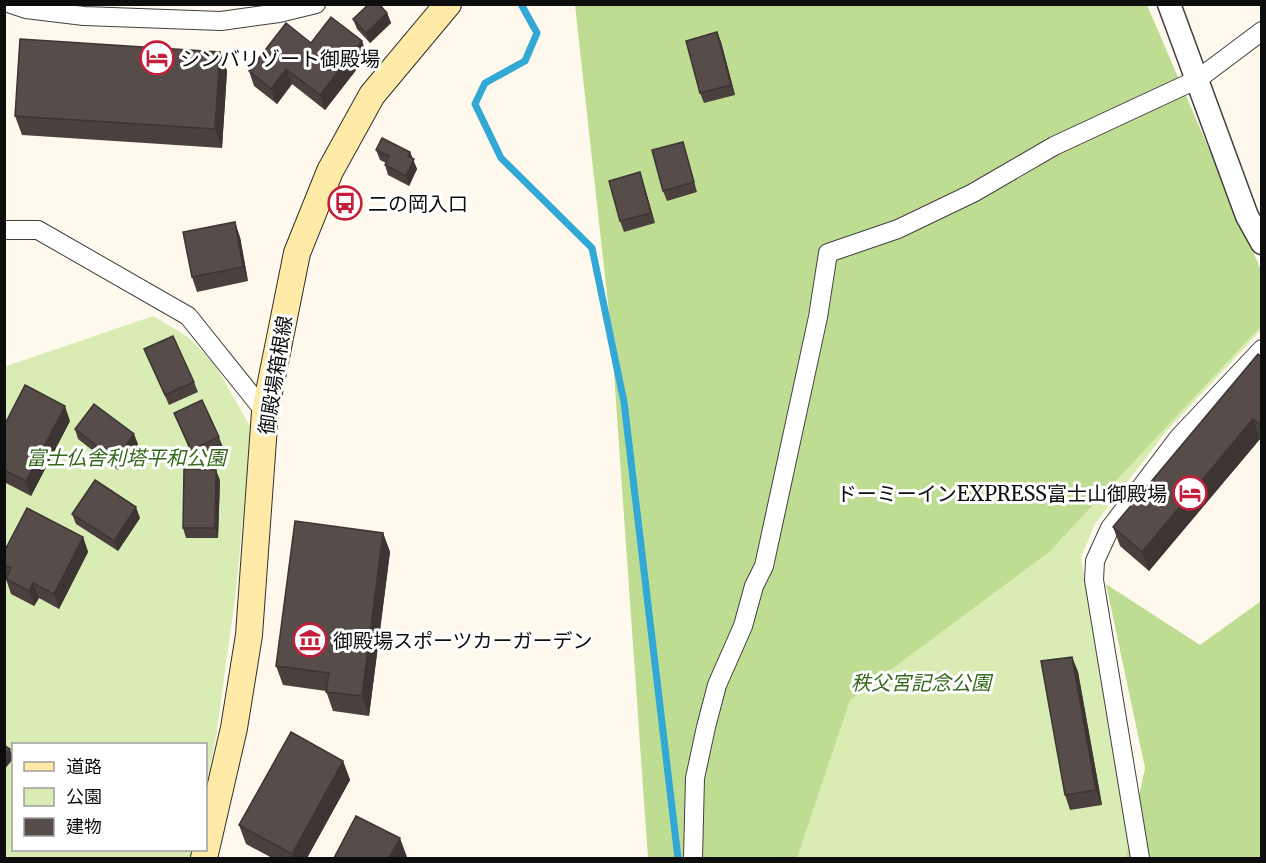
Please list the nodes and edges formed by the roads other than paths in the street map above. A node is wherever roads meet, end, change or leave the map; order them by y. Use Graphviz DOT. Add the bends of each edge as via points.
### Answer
graph roads {
  1 [pos="11,4"];
  2 [pos="316,4"];
  3 [pos="448,4"];
  4 [pos="1169,4"];
  5 [pos="1262,31"];
  6 [pos="1198,79"];
  7 [pos="4,230"];
  8 [pos="1262,243"];
  9 [pos="1262,349"];
  10 [pos="265,412"];
  11 [pos="207,845"];
  12 [pos="693,858"];
  13 [pos="1140,858"];
  1 -- 2 [label="street" via="84,16 221,21"];
  3 -- 10 [label="main road, 御殿場箱根線" via="372,95 330,171 297,253"];
  4 -- 6 [label="street"];
  5 -- 6 [label="street"];
  6 -- 8 [label="street" via="1247,216"];
  6 -- 12 [label="street" via="1054,146 973,194 898,229 828,253 818,317 764,566 717,685 706,727 695,778"];
  7 -- 10 [label="street" via="38,230 188,316"];
  9 -- 13 [label="street" via="1179,437 1110,528 1095,561 1094,580"];
  10 -- 11 [label="main road, 御殿場箱根線" via="249,635 234,728"];
}
